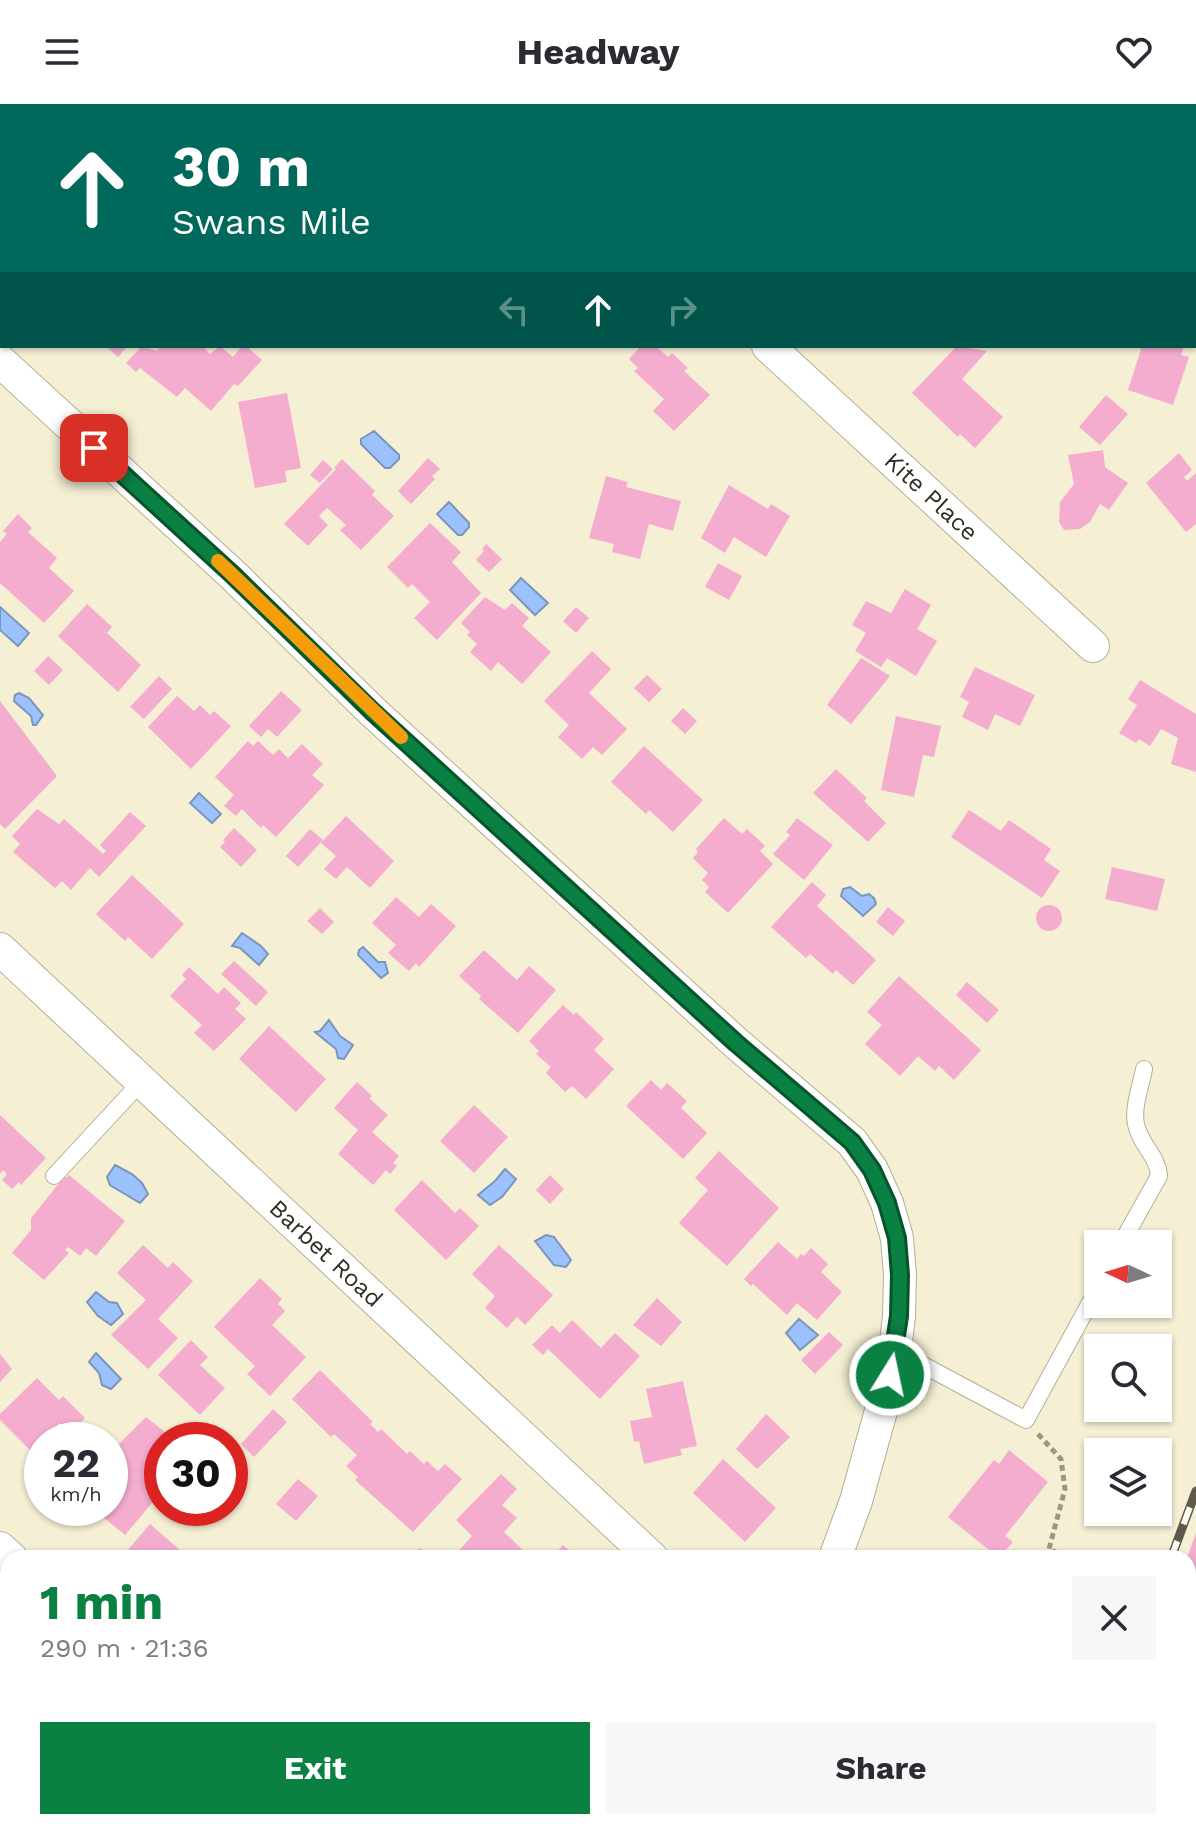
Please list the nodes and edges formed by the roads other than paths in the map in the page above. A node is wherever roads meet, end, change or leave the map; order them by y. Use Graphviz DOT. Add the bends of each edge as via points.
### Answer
graph roads {
  1 [pos="770,348"];
  2 [pos="0,361"];
  3 [pos="1093,646"];
  4 [pos="0,949"];
  5 [pos="1144,1069"];
  6 [pos="142,1081"];
  7 [pos="54,1176"];
  8 [pos="1129,1230"];
  9 [pos="1084,1314"];
  10 [pos="895,1350"];
  11 [pos="643,1550"];
  12 [pos="838,1550"];
  1 -- 3 [label="street, Kite Place"];
  2 -- 10 [label="street" via="373,712 852,1142 872,1170 897,1238"];
  4 -- 6 [label="street, Barbet Road"];
  5 -- 8 [label="lane" via="1135,1116 1159,1176"];
  6 -- 7 [label="lane"];
  6 -- 11 [label="street, Barbet Road"];
  9 -- 10 [label="lane" via="1026,1420"];
  10 -- 12 [label="street"];
}
